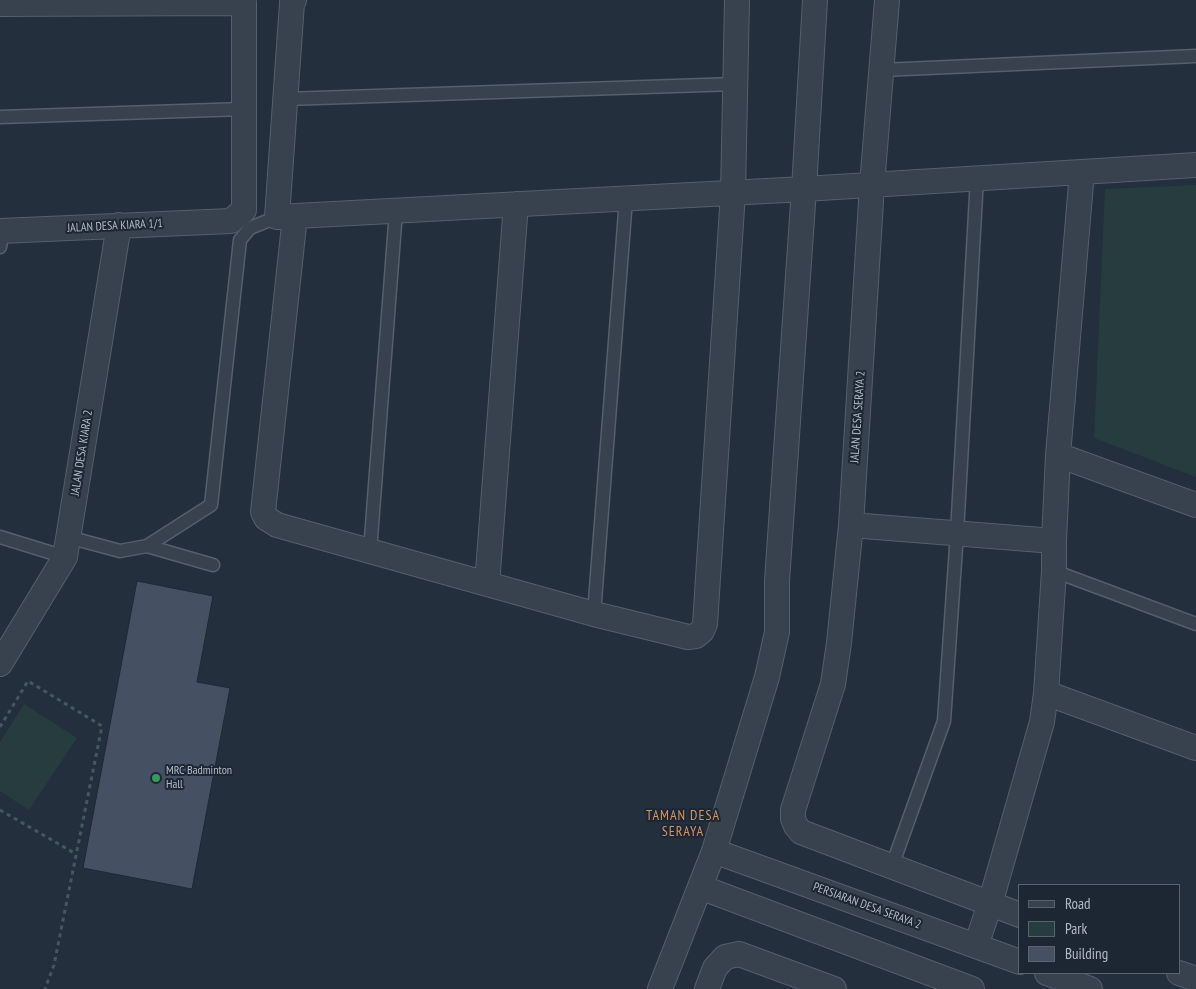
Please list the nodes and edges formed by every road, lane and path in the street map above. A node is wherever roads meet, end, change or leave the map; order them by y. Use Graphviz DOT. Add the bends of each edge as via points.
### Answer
graph roads {
  1 [pos="294,0"];
  2 [pos="737,0"];
  3 [pos="815,0"];
  4 [pos="887,0"];
  5 [pos="0,4"];
  6 [pos="1196,56"];
  7 [pos="882,70"];
  8 [pos="735,84"];
  9 [pos="286,99"];
  10 [pos="244,109"];
  11 [pos="0,116"];
  12 [pos="1196,165"];
  13 [pos="1082,172"];
  14 [pos="977,178"];
  15 [pos="872,185"];
  16 [pos="804,189"];
  17 [pos="732,193"];
  18 [pos="626,198"];
  19 [pos="516,204"];
  20 [pos="396,211"];
  21 [pos="286,216"];
  22 [pos="119,225"];
  23 [pos="1,236"];
  24 [pos="1058,455"];
  25 [pos="1196,505"];
  26 [pos="850,525"];
  27 [pos="957,533"];
  28 [pos="0,537"];
  29 [pos="1054,541"];
  30 [pos="147,546"];
  31 [pos="67,547"];
  32 [pos="370,551"];
  33 [pos="213,565"];
  34 [pos="1054,571"];
  35 [pos="487,584"];
  36 [pos="594,614"];
  37 [pos="1196,624"];
  38 [pos="0,664"];
  39 [pos="1046,693"];
  40 [pos="0,726"];
  41 [pos="1196,748"];
  42 [pos="0,810"];
  43 [pos="714,851"];
  44 [pos="76,854"];
  45 [pos="892,866"];
  46 [pos="700,887"];
  47 [pos="990,904"];
  48 [pos="1018,914"];
  49 [pos="976,946"];
  50 [pos="1018,961"];
  51 [pos="1050,974"];
  52 [pos="1181,974"];
  53 [pos="1196,979"];
  54 [pos="45,989"];
  55 [pos="660,989"];
  56 [pos="707,989"];
  57 [pos="834,989"];
  58 [pos="972,989"];
  59 [pos="1090,989"];
  1 -- 9 [label="street"];
  2 -- 8 [label="street"];
  3 -- 16 [label="street"];
  4 -- 7 [label="street, JALAN DESA SERAYA 2"];
  5 -- 10 [label="street" via="244,3"];
  6 -- 7 [label="lane"];
  7 -- 15 [label="street, JALAN DESA SERAYA 2"];
  8 -- 9 [label="lane"];
  8 -- 17 [label="street"];
  9 -- 21 [label="street"];
  10 -- 11 [label="lane"];
  10 -- 22 [label="street, JALAN DESA KIARA 1/1" via="244,210 231,221"];
  12 -- 13 [label="street"];
  13 -- 14 [label="street"];
  13 -- 24 [label="street"];
  14 -- 15 [label="street"];
  14 -- 27 [label="lane"];
  15 -- 16 [label="street"];
  15 -- 26 [label="street, JALAN DESA SERAYA 2"];
  16 -- 17 [label="street"];
  16 -- 43 [label="street" via="777,581 777,632 767,677"];
  17 -- 18 [label="street"];
  17 -- 36 [label="street" via="705,624 696,636 688,637"];
  18 -- 19 [label="street"];
  18 -- 36 [label="lane"];
  19 -- 20 [label="street"];
  19 -- 35 [label="street"];
  20 -- 21 [label="street"];
  20 -- 32 [label="lane"];
  21 -- 30 [label="lane" via="250,228 240,240 211,505"];
  21 -- 32 [label="street" via="263,512 277,525"];
  22 -- 23 [label="street, JALAN DESA KIARA 1/1"];
  22 -- 31 [label="street, JALAN DESA KIARA 2"];
  24 -- 25 [label="street"];
  24 -- 29 [label="street"];
  26 -- 27 [label="street"];
  26 -- 45 [label="street, JALAN DESA SERAYA 2" via="833,684 793,810 793,819 801,832"];
  27 -- 29 [label="street"];
  27 -- 45 [label="lane" via="944,721"];
  28 -- 31 [label="lane"];
  29 -- 34 [label="street"];
  30 -- 31 [label="lane" via="120,551"];
  30 -- 33 [label="lane"];
  31 -- 38 [label="street, JALAN DESA KIARA 2"];
  32 -- 35 [label="street"];
  34 -- 37 [label="lane"];
  34 -- 39 [label="street"];
  35 -- 36 [label="street"];
  39 -- 41 [label="street"];
  39 -- 47 [label="street" via="1042,722"];
  40 -- 44 [label="path" via="28,681 102,726"];
  42 -- 44 [label="path"];
  43 -- 46 [label="street"];
  43 -- 49 [label="street, PERSIARAN DESA SERAYA 2"];
  44 -- 54 [label="path" via="54,965"];
  45 -- 47 [label="street"];
  46 -- 55 [label="street"];
  46 -- 58 [label="street"];
  47 -- 48 [label="street"];
  47 -- 49 [label="street"];
  49 -- 50 [label="street, PERSIARAN DESA SERAYA 2"];
  51 -- 59 [label="street"];
  52 -- 53 [label="street"];
  56 -- 57 [label="street" via="715,968 724,957 739,954"];
}
